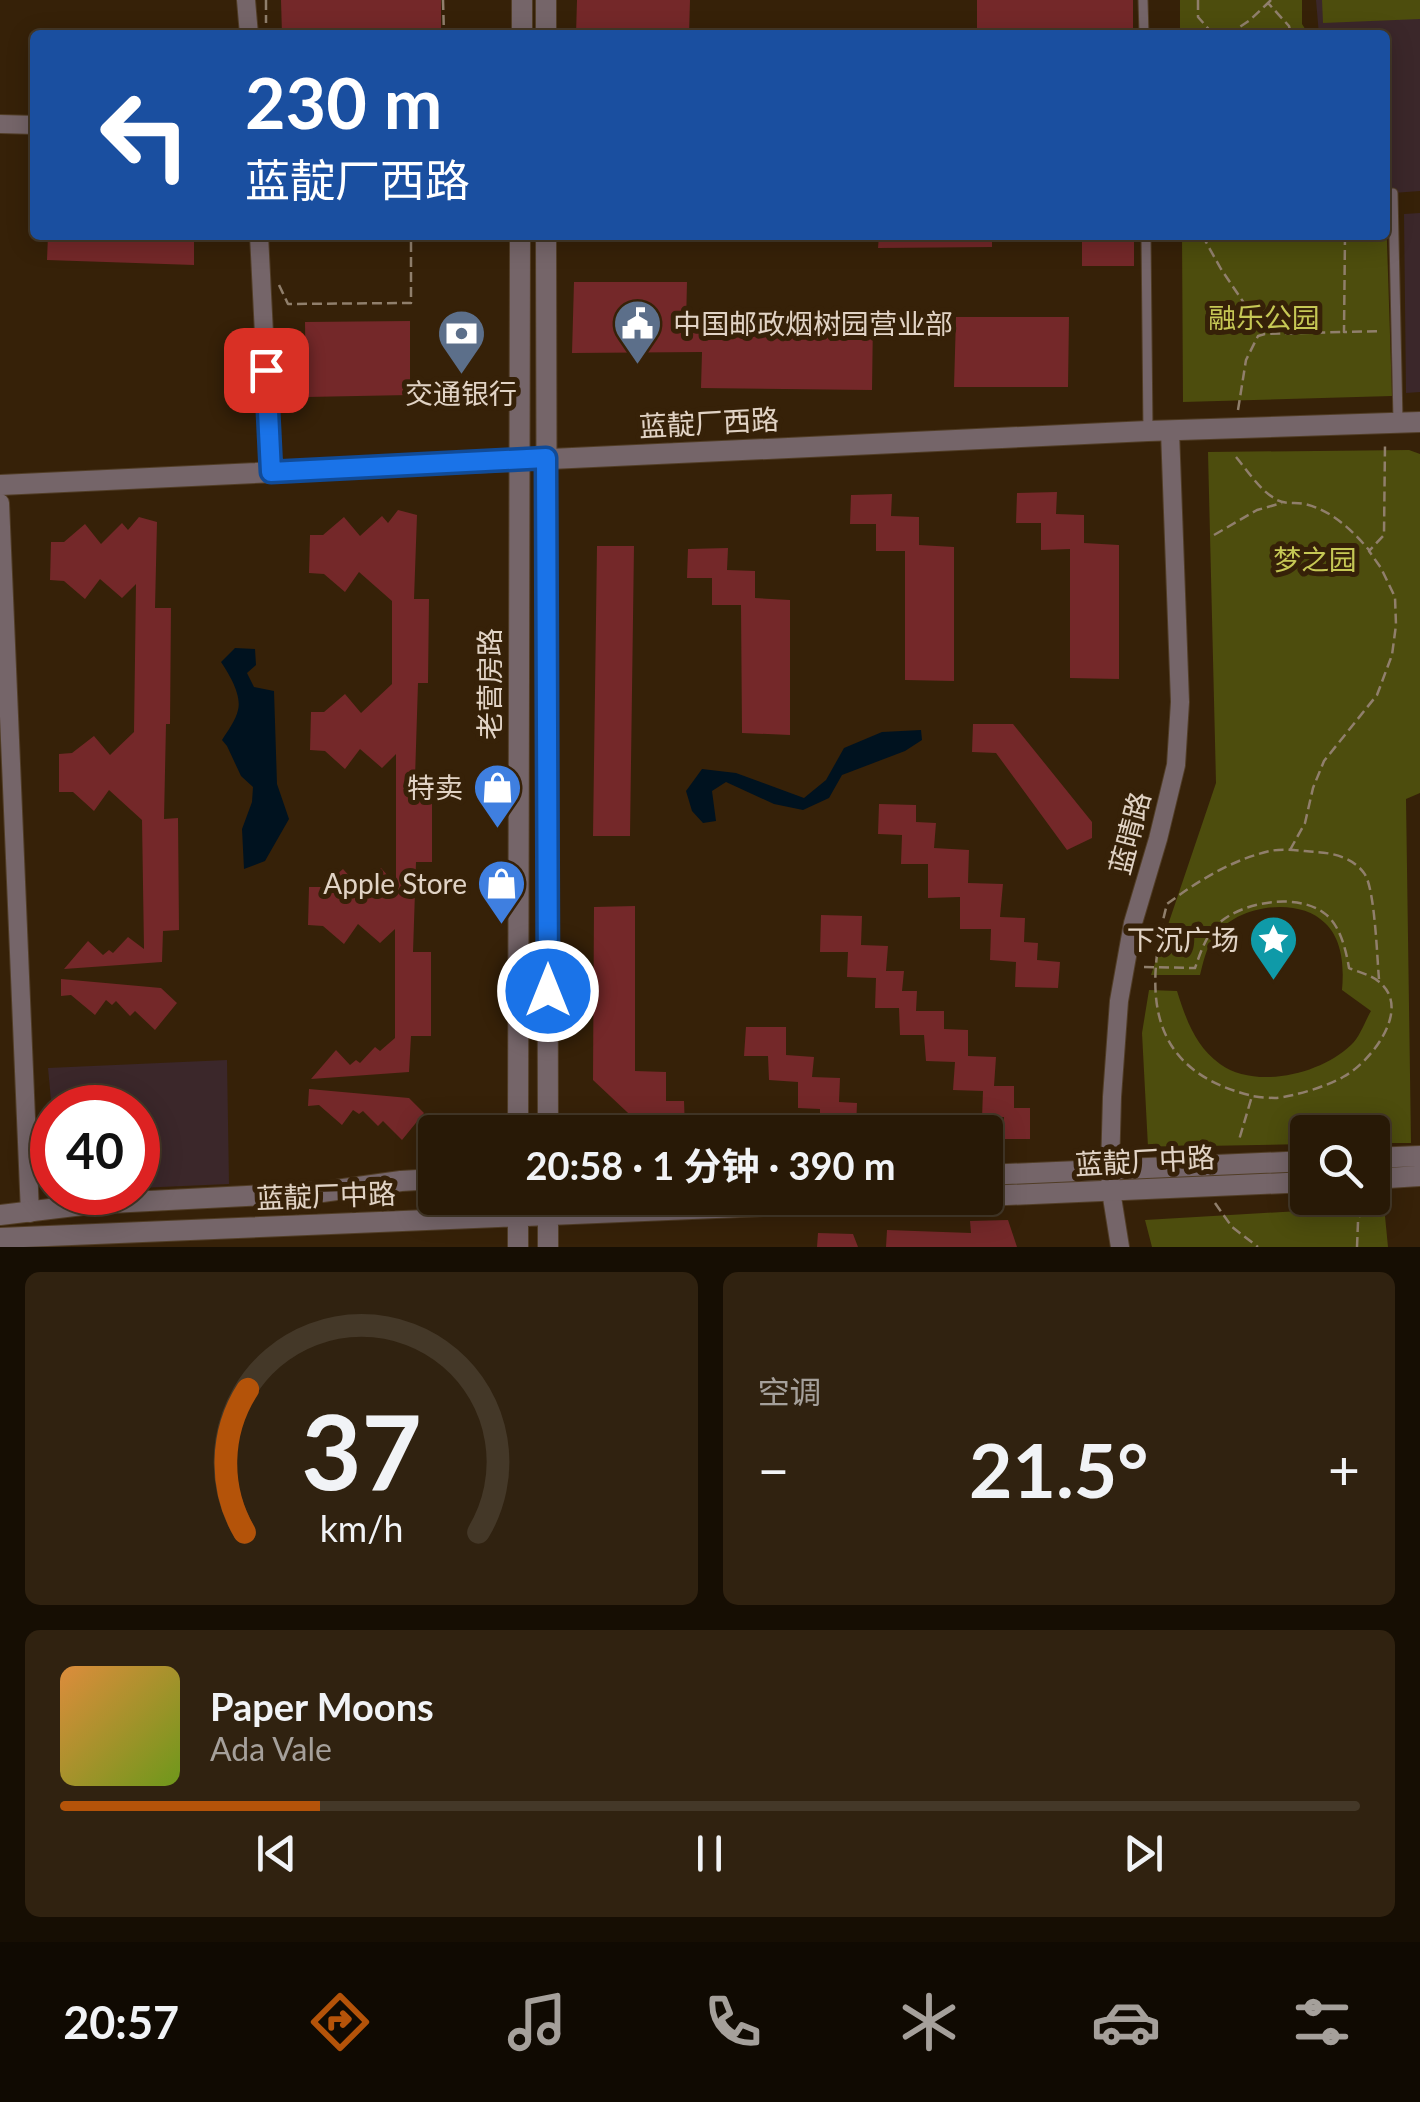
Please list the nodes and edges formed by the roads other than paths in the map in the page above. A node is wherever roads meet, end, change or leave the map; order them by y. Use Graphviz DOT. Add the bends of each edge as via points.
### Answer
graph roads {
  1 [pos="246,0"];
  2 [pos="522,0"];
  3 [pos="546,0"];
  4 [pos="1143,0"];
  5 [pos="249,30"];
  6 [pos="522,30"];
  7 [pos="546,30"];
  8 [pos="1144,30"];
  9 [pos="0,124"];
  10 [pos="30,125"];
  11 [pos="1392,193"];
  12 [pos="259,240"];
  13 [pos="520,240"];
  14 [pos="546,240"];
  15 [pos="1146,240"];
  16 [pos="1420,422"];
  17 [pos="1392,423"];
  18 [pos="1170,430"];
  19 [pos="1148,432"];
  20 [pos="546,458"];
  21 [pos="518,460"];
  22 [pos="271,472"];
  23 [pos="0,485"];
  24 [pos="0,503"];
  25 [pos="518,1115"];
  26 [pos="548,1115"];
  27 [pos="1420,1156"];
  28 [pos="1390,1157"];
  29 [pos="1290,1163"];
  30 [pos="1003,1176"];
  31 [pos="1420,1176"];
  32 [pos="1390,1178"];
  33 [pos="418,1180"];
  34 [pos="1110,1180"];
  35 [pos="1290,1182"];
  36 [pos="1003,1194"];
  37 [pos="160,1200"];
  38 [pos="30,1213"];
  39 [pos="418,1214"];
  40 [pos="0,1215"];
  41 [pos="30,1215"];
  42 [pos="518,1215"];
  43 [pos="548,1215"];
  44 [pos="0,1238"];
  45 [pos="31,1241"];
  46 [pos="518,1247"];
  47 [pos="548,1247"];
  48 [pos="1120,1247"];
  1 -- 5 [label="street"];
  2 -- 6 [label="street"];
  3 -- 7 [label="street"];
  4 -- 8 [label="lane"];
  9 -- 10 [label="street"];
  11 -- 17 [label="lane"];
  12 -- 22 [label="street"];
  13 -- 21 [label="street, 老营房路"];
  14 -- 20 [label="street, 老营房路"];
  15 -- 19 [label="lane"];
  16 -- 17 [label="street, 蓝靛厂西路"];
  17 -- 18 [label="street, 蓝靛厂西路"];
  18 -- 19 [label="street, 蓝靛厂西路"];
  18 -- 34 [label="street, 蓝晴路" via="1180,702 1176,765 1119,1002"];
  19 -- 20 [label="street, 蓝靛厂西路"];
  20 -- 21 [label="street, 蓝靛厂西路"];
  20 -- 26 [label="street, 老营房路"];
  21 -- 22 [label="street, 蓝靛厂西路"];
  21 -- 25 [label="street, 老营房路"];
  22 -- 23 [label="street, 蓝靛厂西路"];
  24 -- 38 [label="street"];
  27 -- 28 [label="street"];
  29 -- 34 [label="street, 蓝靛厂中路"];
  30 -- 34 [label="street, 蓝靛厂中路"];
  31 -- 32 [label="street"];
  33 -- 37 [label="street, 蓝靛厂中路"];
  34 -- 35 [label="street, 蓝靛厂中路"];
  34 -- 36 [label="street, 蓝靛厂中路"];
  34 -- 48 [label="street, 蓝晴路"];
  38 -- 40 [label="street, 蓝靛厂中路"];
  39 -- 45 [label="street, 蓝靛厂中路"];
  41 -- 45 [label="street"];
  42 -- 46 [label="street"];
  43 -- 47 [label="street"];
  44 -- 45 [label="street, 蓝靛厂中路"];
}
